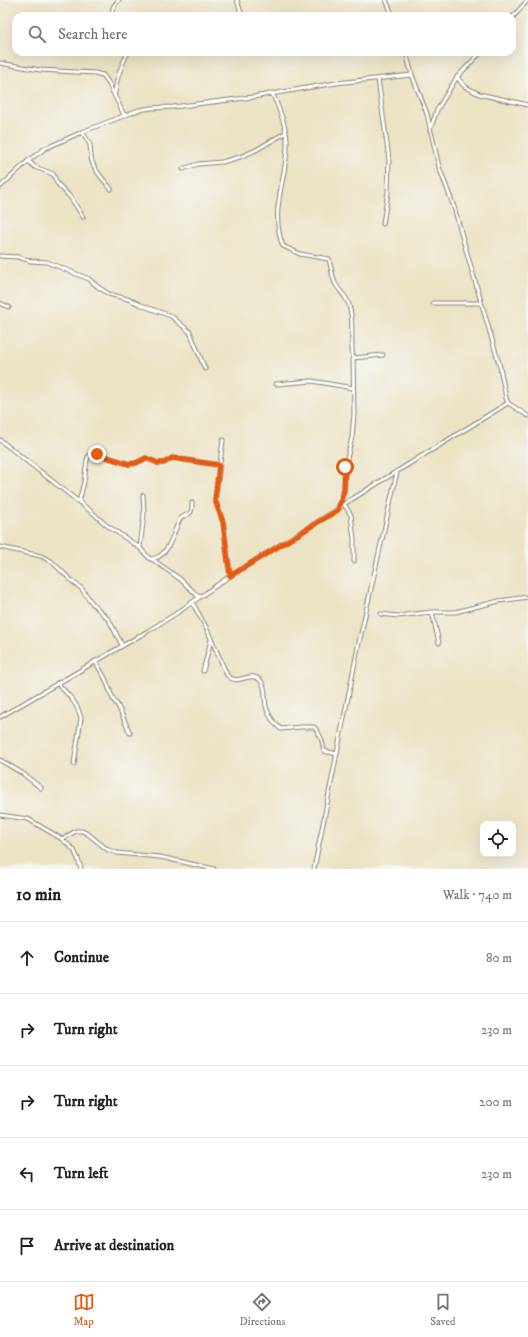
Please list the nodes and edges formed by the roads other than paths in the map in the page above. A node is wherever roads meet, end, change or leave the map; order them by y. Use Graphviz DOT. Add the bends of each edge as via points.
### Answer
graph roads {
  1 [pos="119,0"];
  2 [pos="237,0"];
  3 [pos="386,0"];
  4 [pos="528,0"];
  5 [pos="525,4"];
  6 [pos="528,8"];
  7 [pos="112,12"];
  8 [pos="241,12"];
  9 [pos="390,12"];
  10 [pos="516,14"];
  11 [pos="126,56"];
  12 [pos="407,56"];
  13 [pos="477,56"];
  14 [pos="0,63"];
  15 [pos="412,75"];
  16 [pos="457,77"];
  17 [pos="378,79"];
  18 [pos="272,93"];
  19 [pos="114,95"];
  20 [pos="528,105"];
  21 [pos="124,115"];
  22 [pos="430,130"];
  23 [pos="82,132"];
  24 [pos="285,133"];
  25 [pos="28,161"];
  26 [pos="183,169"];
  27 [pos="0,187"];
  28 [pos="111,189"];
  29 [pos="83,217"];
  30 [pos="383,224"];
  31 [pos="0,256"];
  32 [pos="481,302"];
  33 [pos="0,303"];
  34 [pos="433,303"];
  35 [pos="8,307"];
  36 [pos="383,355"];
  37 [pos="353,358"];
  38 [pos="205,369"];
  39 [pos="276,384"];
  40 [pos="353,388"];
  41 [pos="508,403"];
  42 [pos="528,416"];
  43 [pos="0,440"];
  44 [pos="223,440"];
  45 [pos="219,465"];
  46 [pos="397,472"];
  47 [pos="143,495"];
  48 [pos="79,502"];
  49 [pos="192,503"];
  50 [pos="344,504"];
  51 [pos="338,510"];
  52 [pos="0,548"];
  53 [pos="140,548"];
  54 [pos="152,559"];
  55 [pos="354,561"];
  56 [pos="230,576"];
  57 [pos="199,597"];
  58 [pos="528,597"];
  59 [pos="192,602"];
  60 [pos="432,612"];
  61 [pos="381,614"];
  62 [pos="211,640"];
  63 [pos="439,643"];
  64 [pos="122,645"];
  65 [pos="95,661"];
  66 [pos="203,671"];
  67 [pos="57,683"];
  68 [pos="0,717"];
  69 [pos="130,733"];
  70 [pos="338,754"];
  71 [pos="0,760"];
  72 [pos="74,764"];
  73 [pos="41,788"];
  74 [pos="0,815"];
  75 [pos="62,839"];
  76 [pos="80,869"];
  77 [pos="214,869"];
  78 [pos="314,869"];
  1 -- 7 [label="street"];
  2 -- 8 [label="street"];
  3 -- 9 [label="street"];
  4 -- 5 [label="street"];
  5 -- 6 [label="street"];
  5 -- 10 [label="street"];
  11 -- 19 [label="street"];
  12 -- 15 [label="street"];
  13 -- 16 [label="street"];
  14 -- 19 [label="street" via="40,70 103,75"];
  15 -- 17 [label="street"];
  15 -- 22 [label="street" via="427,114"];
  16 -- 20 [label="street" via="464,86 479,94"];
  16 -- 22 [label="street"];
  17 -- 18 [label="street"];
  17 -- 30 [label="street" via="389,159 388,192"];
  18 -- 21 [label="street" via="151,108"];
  18 -- 24 [label="street"];
  19 -- 21 [label="street"];
  21 -- 23 [label="street"];
  22 -- 32 [label="street"];
  23 -- 25 [label="street" via="44,149"];
  23 -- 28 [label="street" via="90,145 90,158 94,167"];
  24 -- 26 [label="street" via="240,157"];
  24 -- 37 [label="street" via="286,153 278,214 281,241 285,247 300,254 329,259 336,284 350,308"];
  25 -- 27 [label="street"];
  25 -- 29 [label="street" via="35,167 53,174"];
  31 -- 38 [label="street" via="47,262 89,279 109,294 171,316 190,332"];
  32 -- 34 [label="street"];
  32 -- 41 [label="street"];
  33 -- 35 [label="street"];
  36 -- 37 [label="street"];
  37 -- 40 [label="street"];
  39 -- 40 [label="street" via="312,381"];
  40 -- 51 [label="street" via="352,437 345,467 344,490"];
  41 -- 42 [label="street"];
  41 -- 46 [label="street"];
  43 -- 48 [label="street"];
  44 -- 45 [label="street"];
  45 -- 48 [label="street" via="172,458 164,463 146,458 129,464 92,454 88,456"];
  45 -- 56 [label="street" via="215,500 223,522"];
  46 -- 50 [label="street"];
  46 -- 70 [label="street" via="358,648"];
  47 -- 53 [label="street" via="144,514"];
  48 -- 53 [label="street"];
  49 -- 54 [label="street" via="192,512 180,519 165,552"];
  50 -- 51 [label="street"];
  50 -- 55 [label="street" via="351,515"];
  51 -- 56 [label="street"];
  52 -- 64 [label="street" via="41,556 51,561 81,588 109,620"];
  53 -- 54 [label="street"];
  54 -- 57 [label="street" via="180,579"];
  56 -- 57 [label="street"];
  57 -- 59 [label="street"];
  58 -- 60 [label="street" via="456,612"];
  59 -- 62 [label="street"];
  59 -- 64 [label="street"];
  60 -- 61 [label="street" via="398,616"];
  60 -- 63 [label="street"];
  62 -- 66 [label="street"];
  62 -- 70 [label="street" via="230,679 253,676 260,679 264,686 267,710 281,729 314,727 318,730 324,751"];
  64 -- 65 [label="street"];
  65 -- 67 [label="street"];
  65 -- 69 [label="street"];
  67 -- 68 [label="street"];
  67 -- 72 [label="street" via="80,711"];
  70 -- 78 [label="street"];
  71 -- 73 [label="street"];
  74 -- 75 [label="street" via="28,819"];
  75 -- 76 [label="street" via="74,850"];
  75 -- 77 [label="street" via="76,831 82,831 108,850 117,853 160,857"];
}
